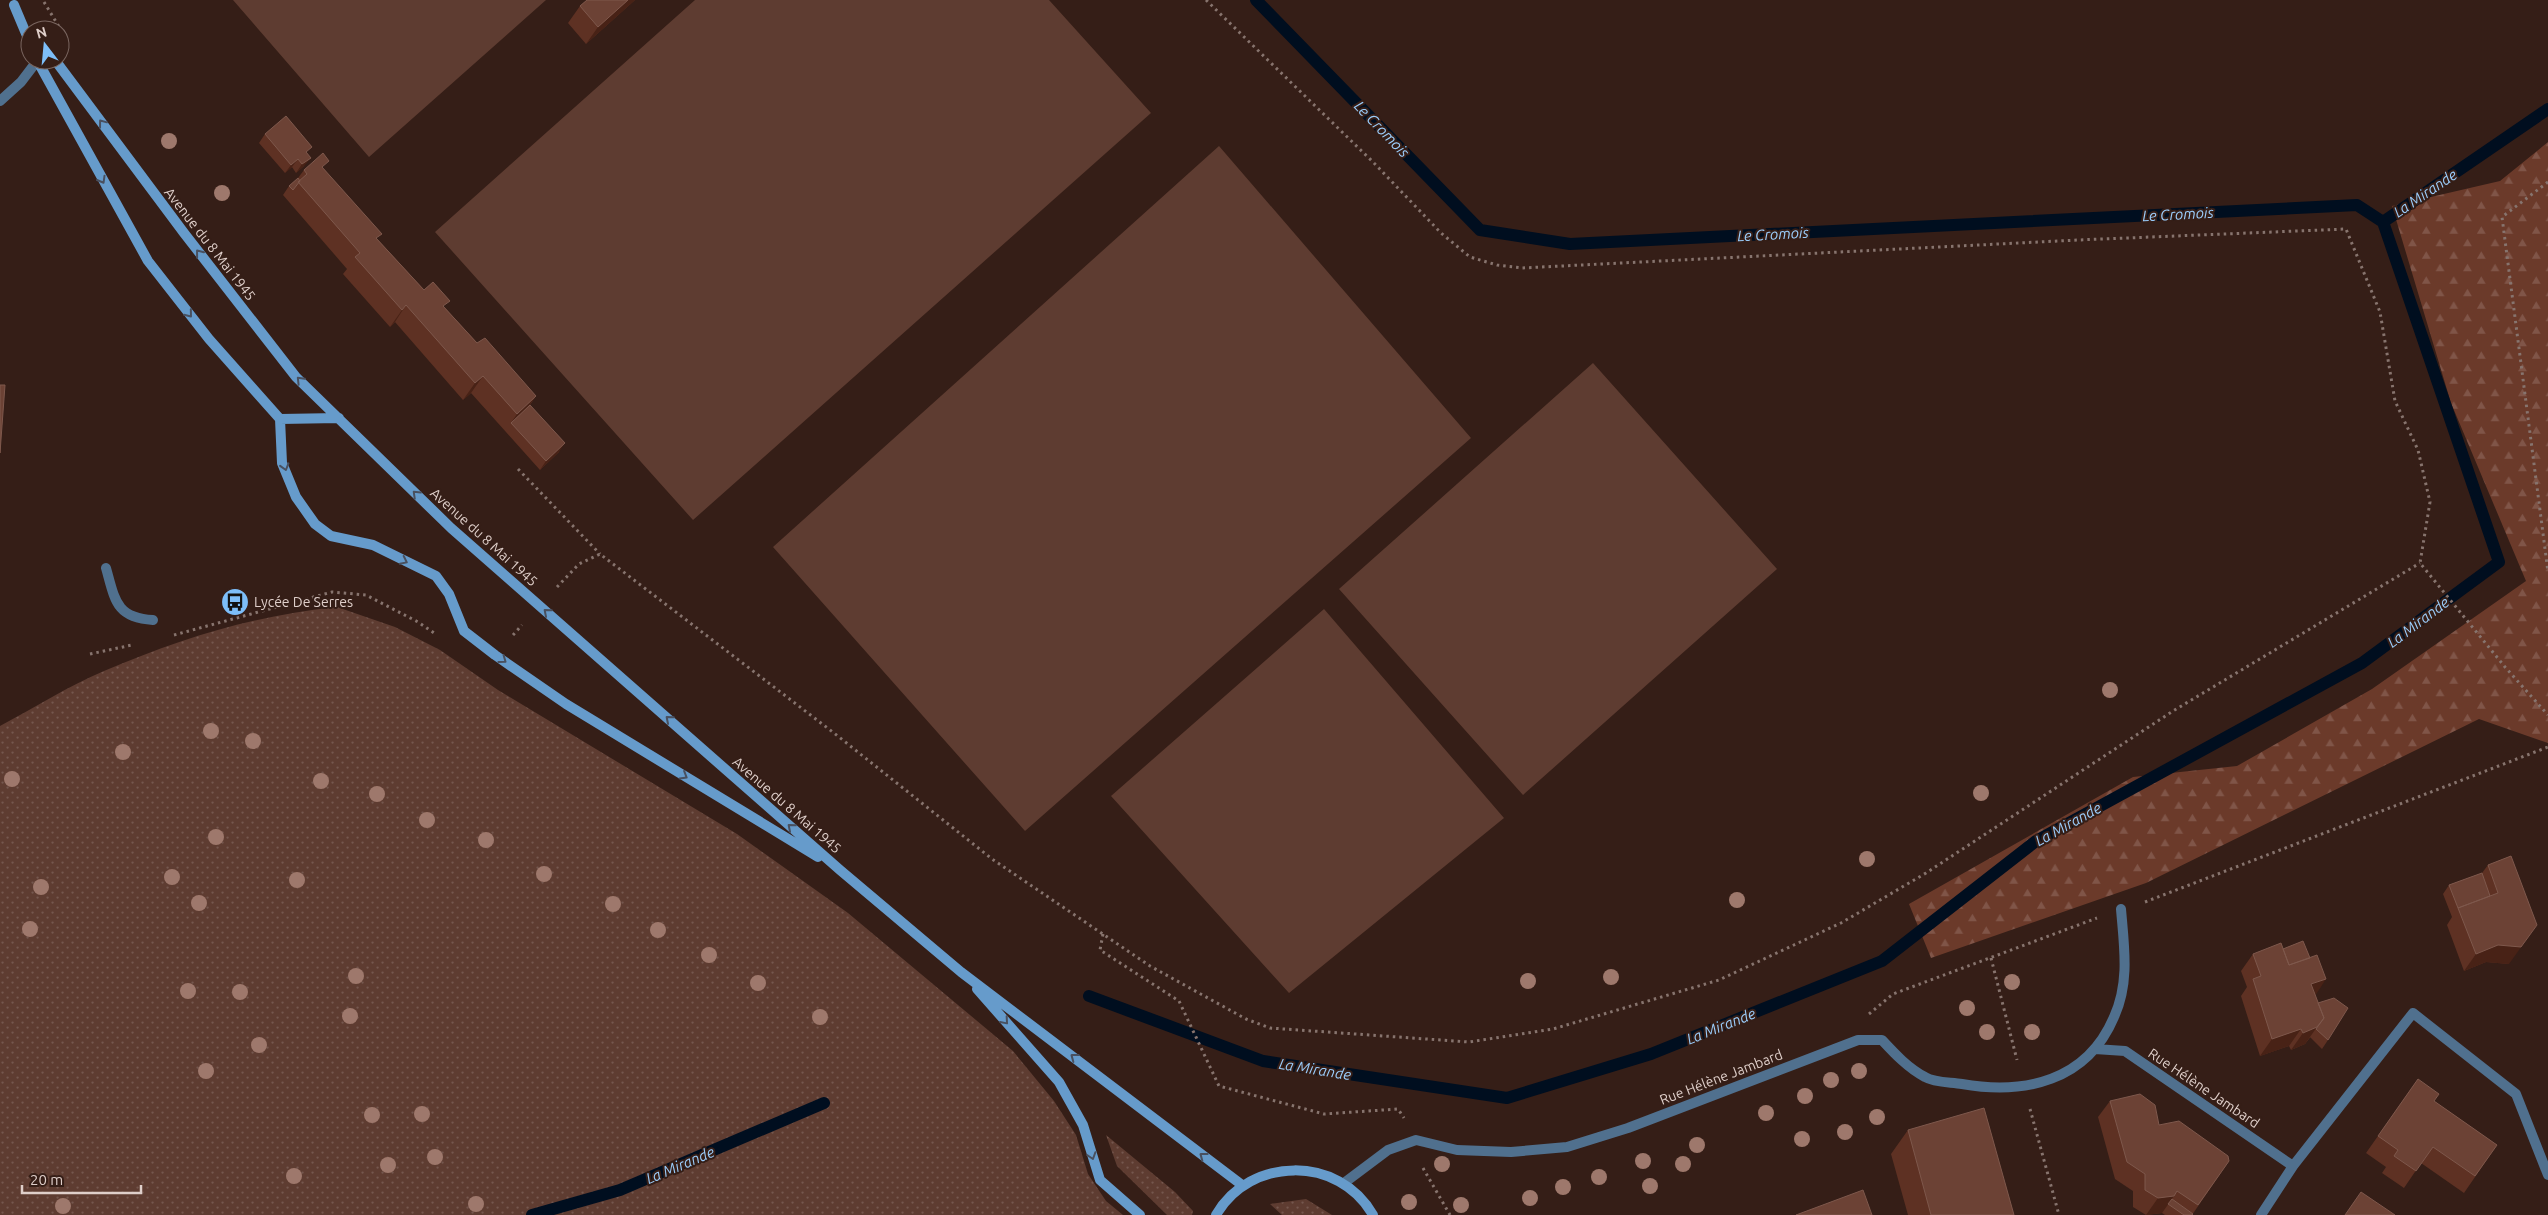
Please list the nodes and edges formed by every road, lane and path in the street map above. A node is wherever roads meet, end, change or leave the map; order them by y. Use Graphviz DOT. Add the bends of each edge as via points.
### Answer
graph roads {
  1 [pos="1206,0"];
  2 [pos="13,2"];
  3 [pos="20,20"];
  4 [pos="26,20"];
  5 [pos="30,70"];
  6 [pos="42,70"];
  7 [pos="62,70"];
  8 [pos="0,100"];
  9 [pos="2548,182"];
  10 [pos="339,418"];
  11 [pos="280,419"];
  12 [pos="518,469"];
  13 [pos="600,554"];
  14 [pos="2420,564"];
  15 [pos="106,568"];
  16 [pos="2548,572"];
  17 [pos="540,605"];
  18 [pos="153,620"];
  19 [pos="170,636"];
  20 [pos="440,638"];
  21 [pos="135,644"];
  22 [pos="90,654"];
  23 [pos="495,655"];
  24 [pos="2548,715"];
  25 [pos="2548,747"];
  26 [pos="840,870"];
  27 [pos="2121,909"];
  28 [pos="1103,934"];
  29 [pos="961,972"];
  30 [pos="1858,1040"];
  31 [pos="2095,1049"];
  32 [pos="1416,1140"];
  33 [pos="2293,1166"];
  34 [pos="2548,1174"];
  35 [pos="1344,1183"];
  36 [pos="1242,1185"];
  37 [pos="1140,1215"];
  38 [pos="1216,1215"];
  39 [pos="1373,1215"];
  40 [pos="1450,1215"];
  41 [pos="2261,1215"];
  1 -- 14 [label="path" via="1373,162 1441,233 1470,257 1497,265 1522,268 2346,229 2380,312 2395,401 2418,450 2430,502"];
  2 -- 3 [label="main road"];
  2 -- 4 [label="main road"];
  5 -- 8 [label="street"];
  6 -- 11 [label="main road, one-way" via="148,261 208,338"];
  10 -- 7 [label="main road, Avenue du 8 Mai 1945, one-way" via="290,369"];
  9 -- 16 [label="path" via="2502,217"];
  10 -- 11 [label="main road"];
  17 -- 10 [label="main road, Avenue du 8 Mai 1945, one-way" via="451,528"];
  11 -- 23 [label="main road, one-way" via="282,464 296,498 316,524 331,536 373,545 436,576 449,594 464,631"];
  12 -- 13 [label="path"];
  13 -- 17 [label="path" via="579,564"];
  13 -- 28 [label="path" via="834,732 992,859"];
  14 -- 24 [label="path"];
  14 -- 28 [label="path" via="2173,711 1926,873 1841,923 1719,980 1627,1009 1553,1029 1469,1042 1270,1028 1246,1019 1150,966"];
  15 -- 18 [label="street" via="119,607 135,619"];
  17 -- 23 [label="path"];
  26 -- 17 [label="main road, Avenue du 8 Mai 1945, one-way"];
  19 -- 20 [label="path" via="332,592 366,595 418,622"];
  21 -- 22 [label="path"];
  23 -- 26 [label="main road, one-way" via="566,704"];
  25 -- 27 [label="path"];
  26 -- 29 [label="main road, Avenue du 8 Mai 1945"];
  27 -- 30 [label="path" via="1893,994 1870,1012"];
  27 -- 31 [label="street, Rue Hélène Jambard" via="2125,984 2114,1018"];
  28 -- 32 [label="path" via="1100,950 1179,1001 1219,1086 1324,1114 1398,1109"];
  36 -- 29 [label="main road, one-way"];
  29 -- 37 [label="main road, one-way" via="1059,1082 1083,1126 1100,1180"];
  30 -- 31 [label="street, Rue Hélène Jambard" via="1882,1040 1902,1062 1927,1078 1976,1086 2025,1088 2070,1072"];
  30 -- 32 [label="street, Rue Hélène Jambard" via="1628,1128 1567,1147 1511,1152 1457,1150"];
  31 -- 33 [label="street, Rue Hélène Jambard" via="2125,1051"];
  32 -- 35 [label="street" via="1388,1150"];
  32 -- 40 [label="path" via="1425,1174"];
  33 -- 34 [label="street" via="2413,1013 2516,1094"];
  33 -- 41 [label="street"];
  35 -- 36 [label="main road" via="1319,1172 1292,1169 1266,1174"];
  35 -- 39 [label="main road" via="1366,1203"];
  36 -- 38 [label="main road" via="1222,1203"];
}
